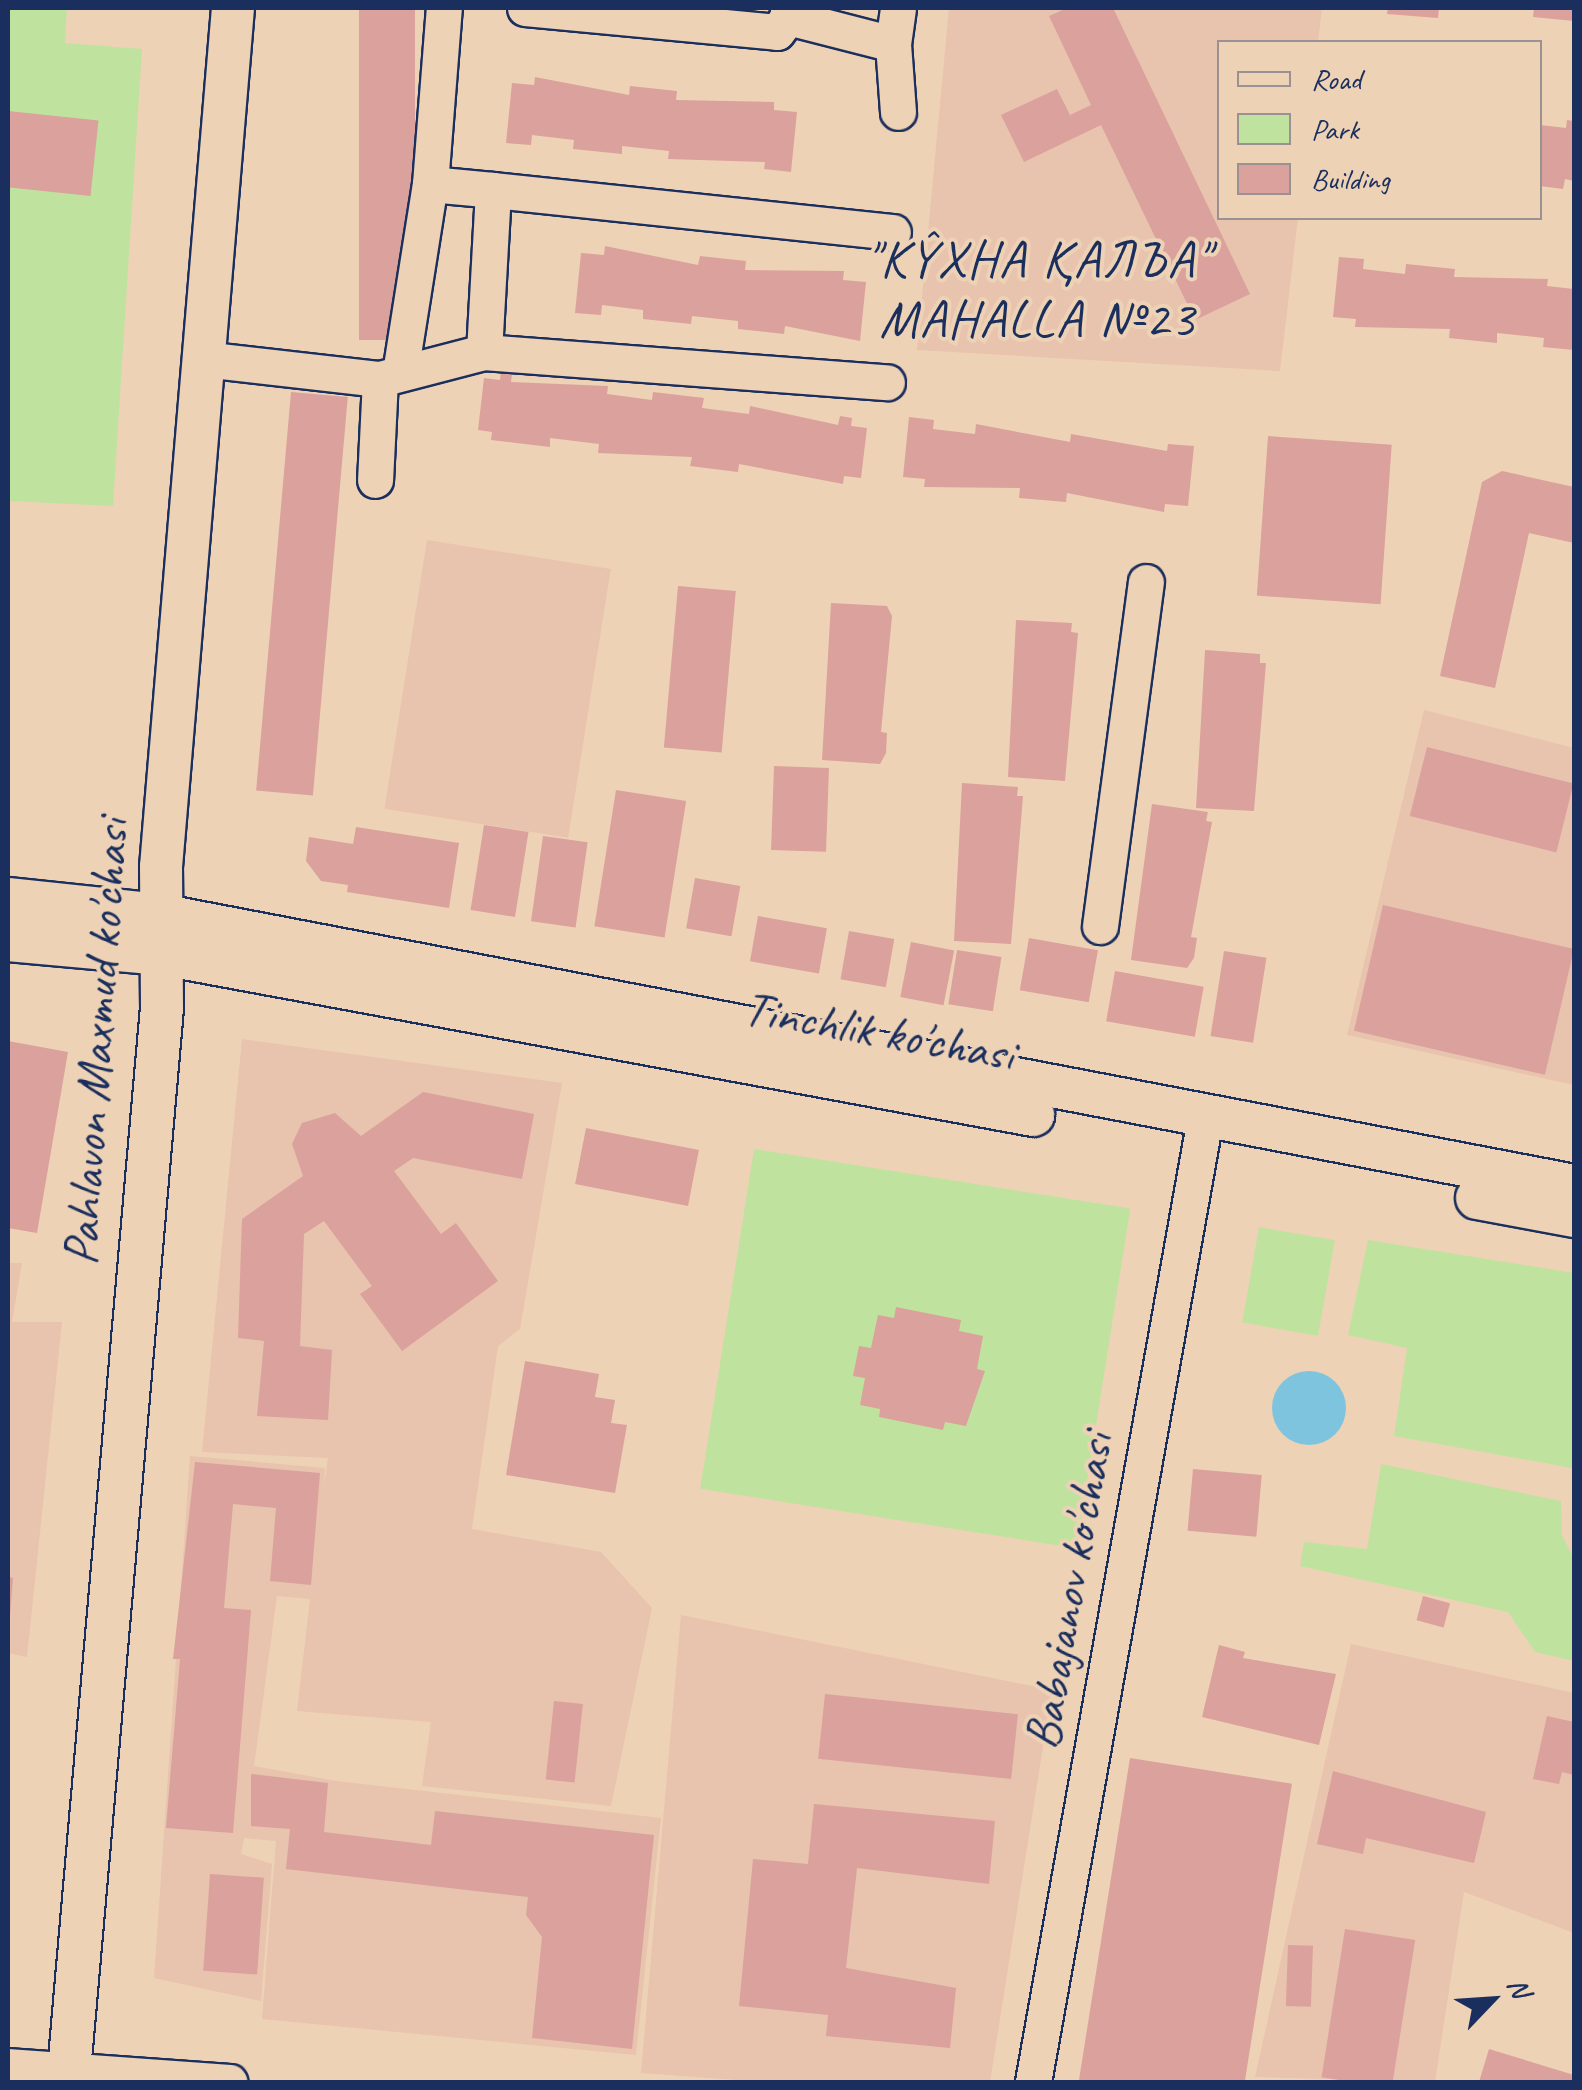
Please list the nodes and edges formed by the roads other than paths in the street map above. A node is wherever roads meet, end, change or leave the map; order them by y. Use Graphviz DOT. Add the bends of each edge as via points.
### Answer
graph roads {
  1 [pos="233,8"];
  2 [pos="444,8"];
  3 [pos="525,8"];
  4 [pos="898,8"];
  5 [pos="788,12"];
  6 [pos="893,44"];
  7 [pos="898,112"];
  8 [pos="430,184"];
  9 [pos="493,190"];
  10 [pos="894,232"];
  11 [pos="484,352"];
  12 [pos="204,359"];
  13 [pos="390,376"];
  14 [pos="887,382"];
  15 [pos="375,480"];
  16 [pos="1146,582"];
  17 [pos="8,899"];
  18 [pos="1100,926"];
  19 [pos="170,930"];
  20 [pos="8,940"];
  21 [pos="1202,1132"];
  22 [pos="1574,1186"];
  23 [pos="1574,1216"];
  24 [pos="8,2066"];
  25 [pos="68,2077"];
  26 [pos="229,2082"];
  27 [pos="1033,2082"];
  1 -- 12 [label="main road, Pahlavon Maxmud ko'chasi"];
  2 -- 8 [label="street"];
  3 -- 5 [label="street" via="776,32"];
  4 -- 6 [label="street"];
  5 -- 6 [label="street"];
  6 -- 7 [label="street"];
  8 -- 9 [label="street"];
  8 -- 13 [label="street"];
  9 -- 10 [label="street"];
  9 -- 11 [label="street"];
  11 -- 13 [label="street"];
  11 -- 14 [label="street"];
  12 -- 13 [label="street"];
  12 -- 19 [label="main road, Pahlavon Maxmud ko'chasi"];
  13 -- 15 [label="street"];
  16 -- 18 [label="street"];
  17 -- 19 [label="main road"];
  19 -- 20 [label="main road"];
  19 -- 21 [label="main road, Tinchlik ko'chasi"];
  19 -- 25 [label="main road, Pahlavon Maxmud ko'chasi"];
  21 -- 22 [label="main road, Tinchlik ko'chasi"];
  21 -- 23 [label="main road, Tinchlik ko'chasi"];
  21 -- 27 [label="street, Babajanov ko'chasi"];
  24 -- 25 [label="street"];
  25 -- 26 [label="street"];
}
